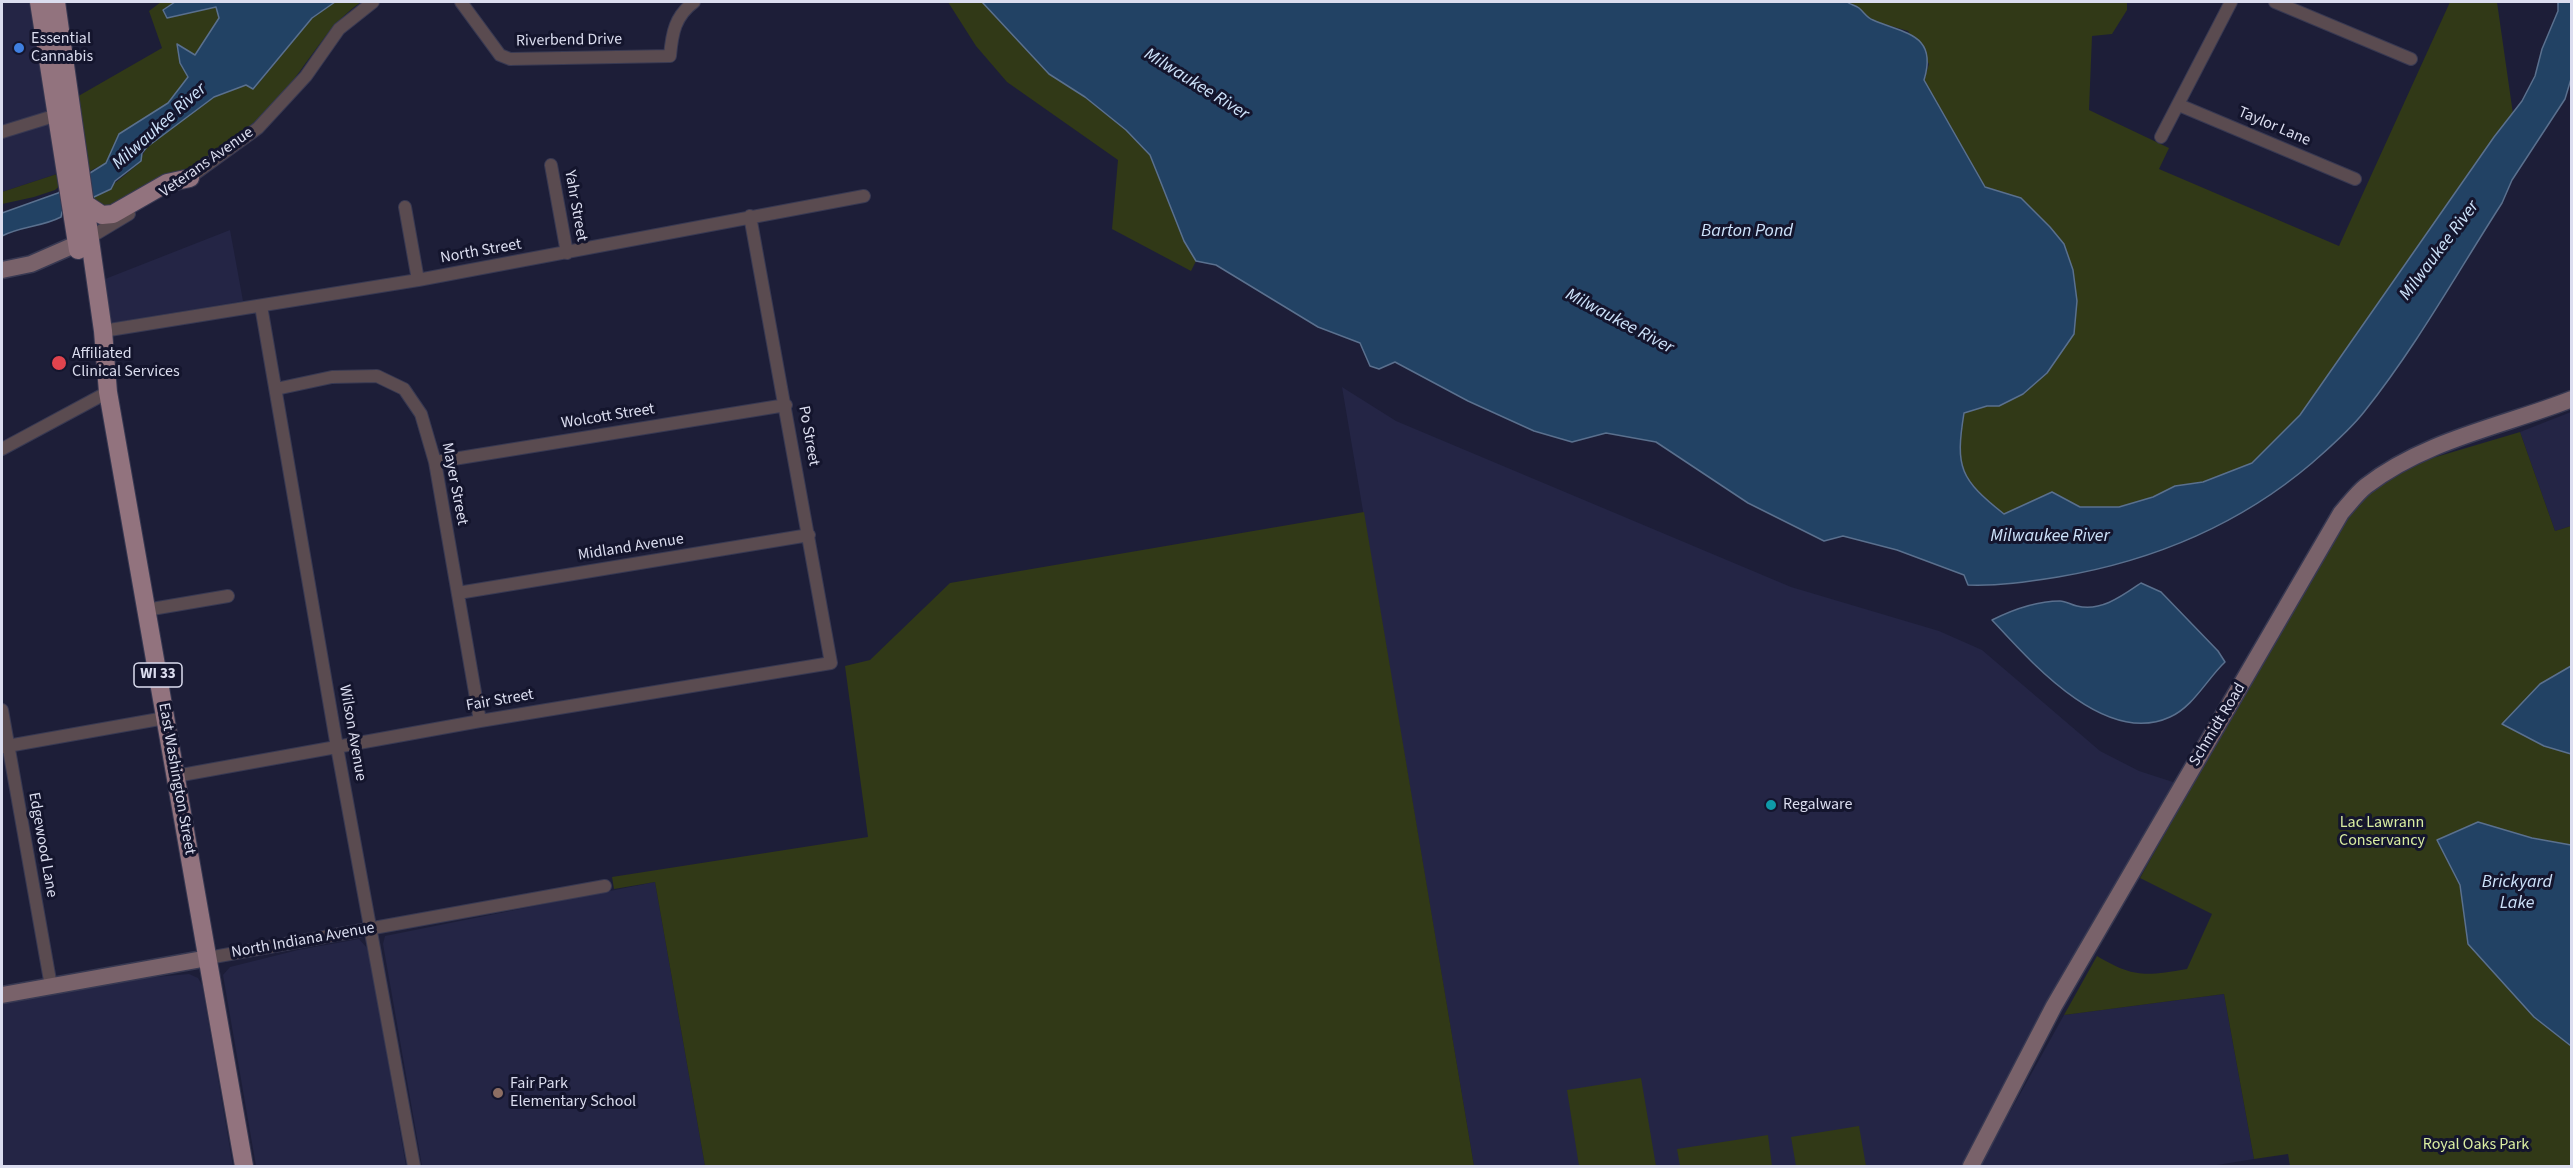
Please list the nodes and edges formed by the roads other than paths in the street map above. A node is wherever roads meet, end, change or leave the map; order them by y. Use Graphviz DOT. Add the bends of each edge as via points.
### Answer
graph roads {
  1 [pos="39,2"];
  2 [pos="56,2"];
  3 [pos="373,2"];
  4 [pos="461,2"];
  5 [pos="694,2"];
  6 [pos="2231,2"];
  7 [pos="2275,2"];
  8 [pos="2411,59"];
  9 [pos="2180,105"];
  10 [pos="57,115"];
  11 [pos="2,132"];
  12 [pos="2161,137"];
  13 [pos="69,146"];
  14 [pos="551,165"];
  15 [pos="190,178"];
  16 [pos="2355,179"];
  17 [pos="864,196"];
  18 [pos="405,207"];
  19 [pos="82,208"];
  20 [pos="750,216"];
  21 [pos="83,241"];
  22 [pos="567,253"];
  23 [pos="2,270"];
  24 [pos="418,280"];
  25 [pos="261,306"];
  26 [pos="103,331"];
  27 [pos="276,389"];
  28 [pos="108,392"];
  29 [pos="2571,399"];
  30 [pos="786,405"];
  31 [pos="2,449"];
  32 [pos="435,462"];
  33 [pos="809,535"];
  34 [pos="458,593"];
  35 [pos="228,596"];
  36 [pos="146,610"];
  37 [pos="831,663"];
  38 [pos="2,710"];
  39 [pos="165,718"];
  40 [pos="480,721"];
  41 [pos="5,747"];
  42 [pos="338,747"];
  43 [pos="176,776"];
  44 [pos="605,886"];
  45 [pos="371,928"];
  46 [pos="208,958"];
  47 [pos="51,986"];
  48 [pos="2,995"];
  49 [pos="244,1167"];
  50 [pos="414,1167"];
  51 [pos="1971,1167"];
  1 -- 10 [label="main road, WI 33"];
  2 -- 13 [label="main road, WI 33"];
  3 -- 15 [label="street, Veterans Avenue" via="339,29 306,76 258,128"];
  4 -- 5 [label="street, Riverbend Drive" via="500,55 510,59 670,56 676,22 683,9"];
  6 -- 9 [label="street"];
  7 -- 8 [label="street"];
  9 -- 12 [label="street"];
  9 -- 16 [label="street, Taylor Lane"];
  10 -- 11 [label="street"];
  10 -- 13 [label="main road, WI 33"];
  13 -- 19 [label="main road, WI 33"];
  14 -- 22 [label="street, Yahr Street"];
  15 -- 19 [label="main road" via="167,183 113,214"];
  15 -- 21 [label="street, Veterans Avenue"];
  17 -- 20 [label="street, North Street"];
  18 -- 24 [label="street"];
  19 -- 21 [label="main road, East Washington Street / WI 33"];
  20 -- 22 [label="street, North Street"];
  20 -- 30 [label="street, Po Street"];
  21 -- 23 [label="street, Veterans Avenue" via="31,264"];
  21 -- 26 [label="main road, East Washington Street / WI 33"];
  21 -- 28 [label="main road, East Washington Street / WI 33" via="91,333"];
  22 -- 24 [label="street, North Street"];
  24 -- 25 [label="street, North Street"];
  25 -- 26 [label="street, North Street"];
  25 -- 27 [label="street, Wilson Avenue"];
  26 -- 28 [label="main road, East Washington Street / WI 33"];
  27 -- 32 [label="street, Mayer Street" via="332,377 377,376 404,389 421,414"];
  27 -- 42 [label="street, Wilson Avenue"];
  28 -- 31 [label="street"];
  28 -- 36 [label="main road, East Washington Street / WI 33"];
  29 -- 51 [label="street, Schmidt Road" via="2408,459 2365,486 2341,513 2054,1006"];
  30 -- 32 [label="street, Wolcott Street"];
  30 -- 33 [label="street, Po Street"];
  32 -- 34 [label="street, Mayer Street"];
  33 -- 34 [label="street, Midland Avenue"];
  33 -- 37 [label="street, Po Street"];
  34 -- 40 [label="street, Mayer Street"];
  35 -- 36 [label="street"];
  36 -- 39 [label="main road, East Washington Street / WI 33"];
  37 -- 40 [label="street, Fair Street"];
  38 -- 41 [label="street, Edgewood Lane"];
  39 -- 41 [label="street"];
  39 -- 43 [label="main road, East Washington Street / WI 33"];
  40 -- 42 [label="street, Fair Street"];
  41 -- 47 [label="street, Edgewood Lane"];
  42 -- 43 [label="street, Fair Street"];
  42 -- 45 [label="street, Wilson Avenue"];
  43 -- 46 [label="main road, East Washington Street / WI 33"];
  44 -- 45 [label="street, North Indiana Avenue"];
  45 -- 46 [label="street, North Indiana Avenue"];
  45 -- 50 [label="street, Wilson Avenue"];
  46 -- 47 [label="street, North Indiana Avenue"];
  46 -- 49 [label="main road, East Washington Street / WI 33"];
  47 -- 48 [label="street, North Indiana Avenue"];
}
